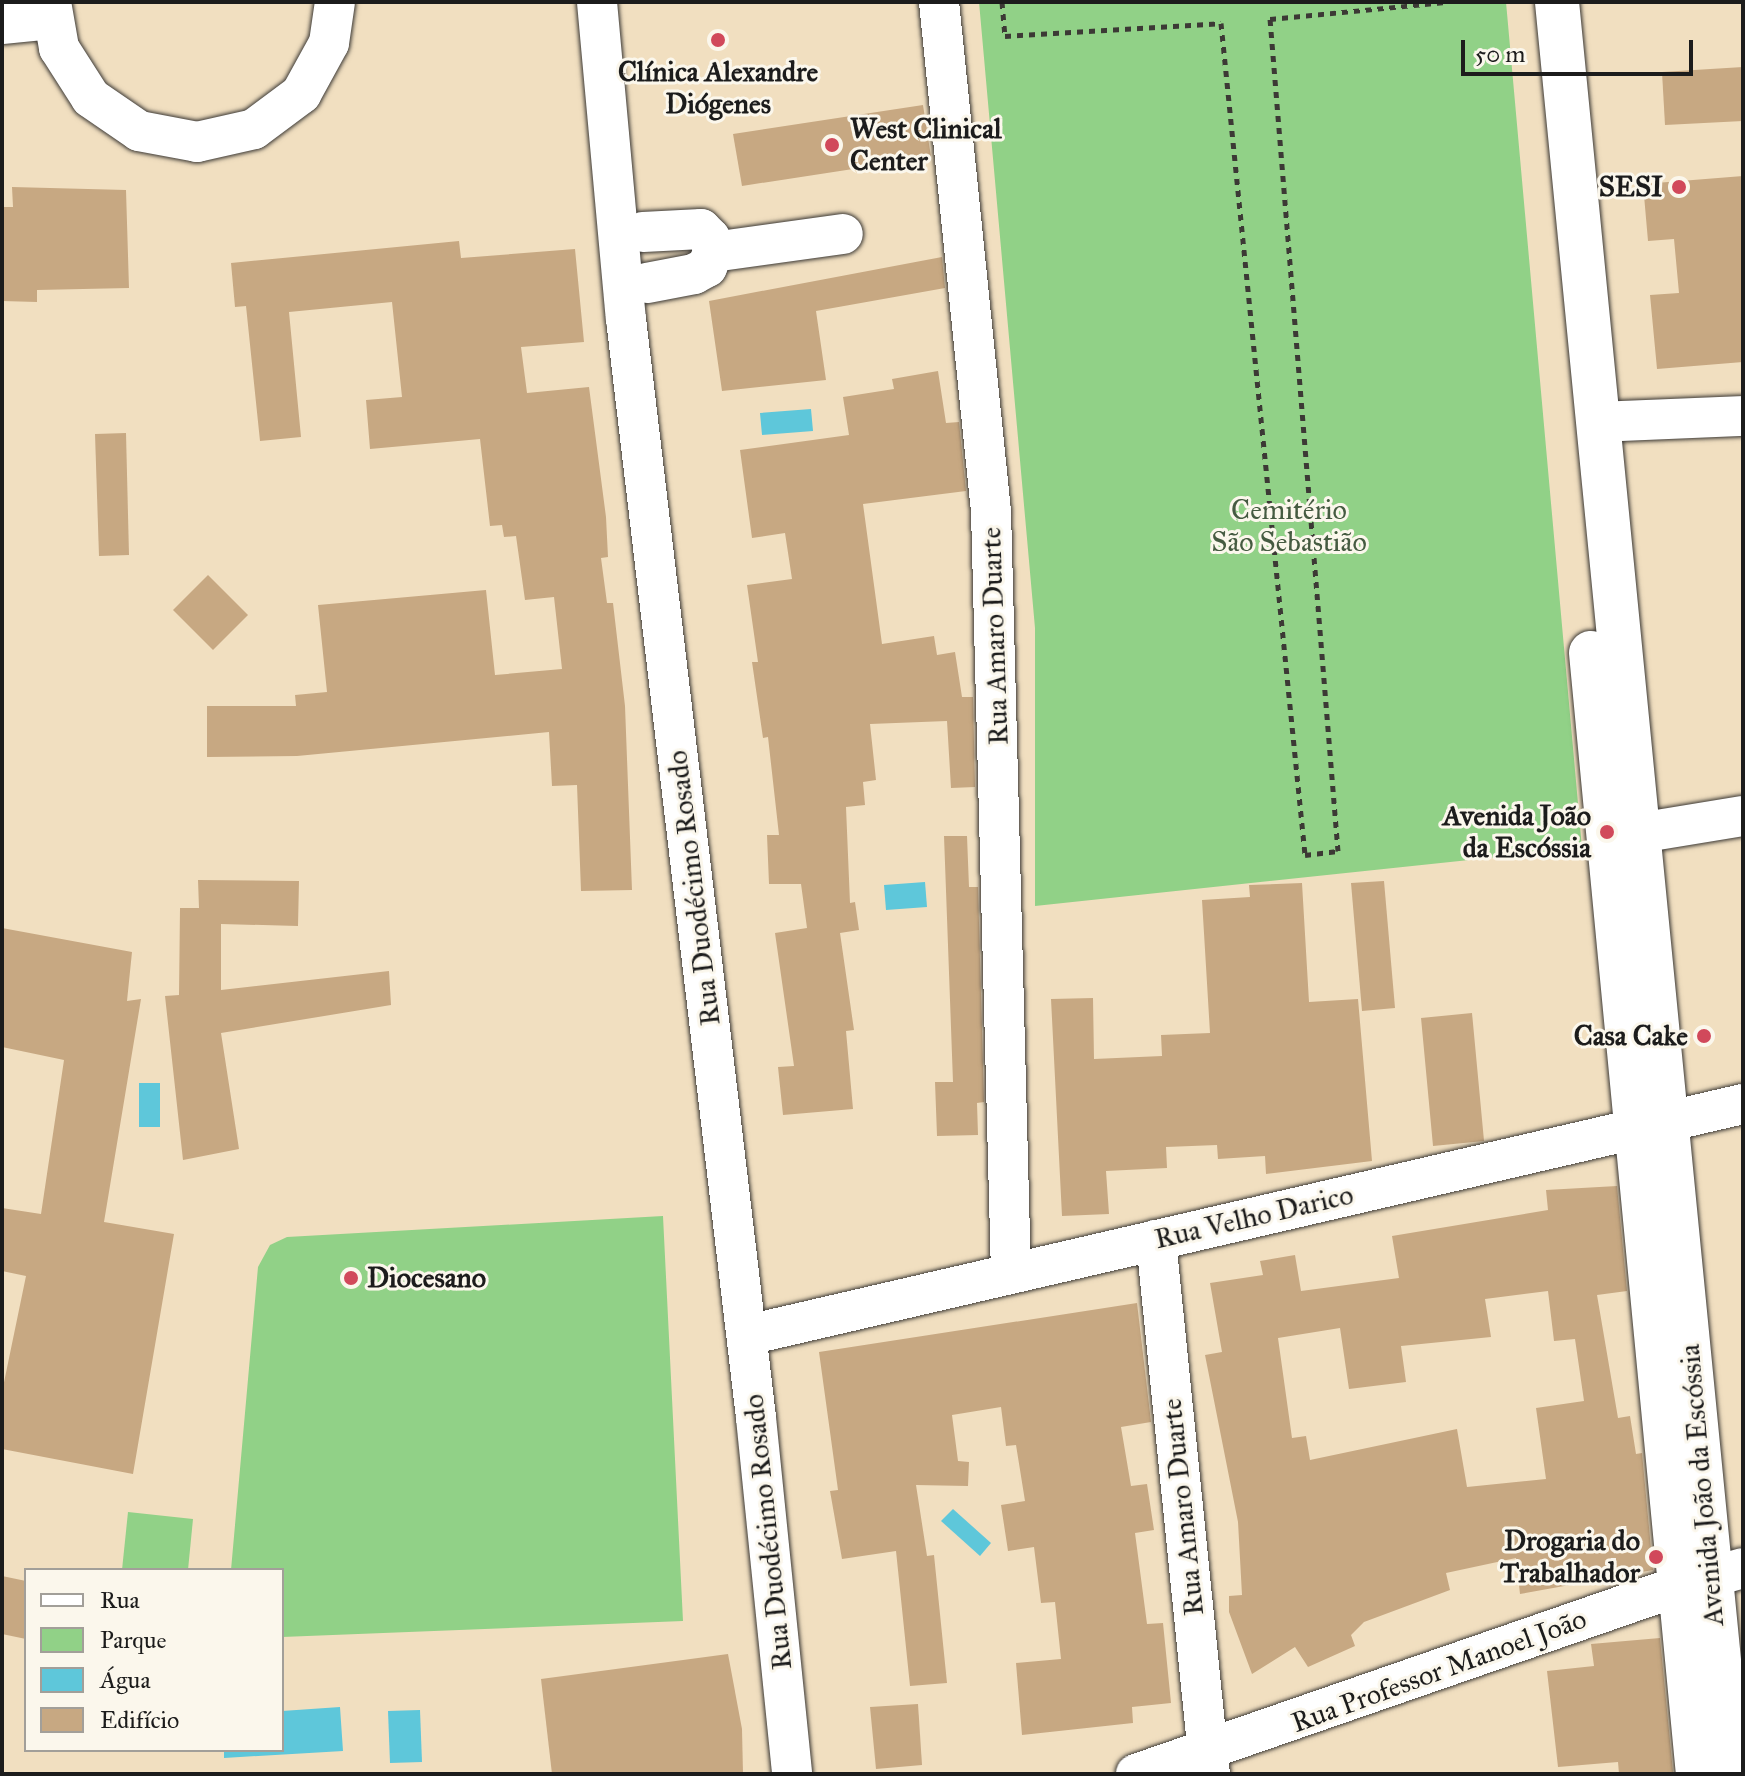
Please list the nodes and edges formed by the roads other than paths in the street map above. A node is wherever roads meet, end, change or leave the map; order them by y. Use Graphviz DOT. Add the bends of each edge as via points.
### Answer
graph roads {
  1 [pos="335,2"];
  2 [pos="597,2"];
  3 [pos="623,2"];
  4 [pos="939,2"];
  5 [pos="1527,2"];
  6 [pos="1557,2"];
  7 [pos="52,10"];
  8 [pos="2,24"];
  9 [pos="643,232"];
  10 [pos="843,234"];
  11 [pos="713,252"];
  12 [pos="647,283"];
  13 [pos="1743,416"];
  14 [pos="1599,422"];
  15 [pos="1743,816"];
  16 [pos="1639,833"];
  17 [pos="1743,1104"];
  18 [pos="1653,1124"];
  19 [pos="1156,1240"];
  20 [pos="1011,1273"];
  21 [pos="765,1331"];
  22 [pos="1710,1577"];
  23 [pos="1209,1764"];
  24 [pos="792,1774"];
  25 [pos="816,1774"];
  26 [pos="1136,1774"];
  27 [pos="1698,1774"];
  28 [pos="1730,1774"];
  1 -- 7 [label="street" via="329,43 301,94 254,129 197,142 167,140 113,117 73,74"];
  2 -- 24 [label="street, Rua Duodécimo Rosado" via="623,293 756,1418"];
  3 -- 9 [label="street, Rua Duodécimo Rosado"];
  4 -- 20 [label="street, Rua Amaro Duarte" via="991,511"];
  5 -- 18 [label="main road, Avenida João da Escóssia"];
  6 -- 14 [label="main road, Avenida João da Escóssia"];
  7 -- 8 [label="street"];
  9 -- 11 [label="street" via="701,229"];
  9 -- 12 [label="street, Rua Duodécimo Rosado"];
  10 -- 11 [label="street"];
  11 -- 12 [label="street" via="707,267 694,274"];
  12 -- 21 [label="street, Rua Duodécimo Rosado"];
  13 -- 14 [label="street"];
  14 -- 16 [label="main road, Avenida João da Escóssia"];
  15 -- 16 [label="street"];
  16 -- 18 [label="main road, Avenida João da Escóssia"];
  17 -- 18 [label="street, Rua Velho Darico"];
  18 -- 19 [label="street, Rua Velho Darico"];
  18 -- 22 [label="main road, Avenida João da Escóssia"];
  19 -- 20 [label="street, Rua Velho Darico"];
  19 -- 23 [label="street, Rua Amaro Duarte"];
  20 -- 21 [label="street, Rua Velho Darico"];
  21 -- 25 [label="street, Rua Duodécimo Rosado"];
  22 -- 23 [label="street, Rua Professor Manoel João"];
  22 -- 27 [label="main road, Avenida João da Escóssia"];
  22 -- 28 [label="main road, Avenida João da Escóssia"];
  23 -- 26 [label="street, Rua Professor Manoel João"];
}
